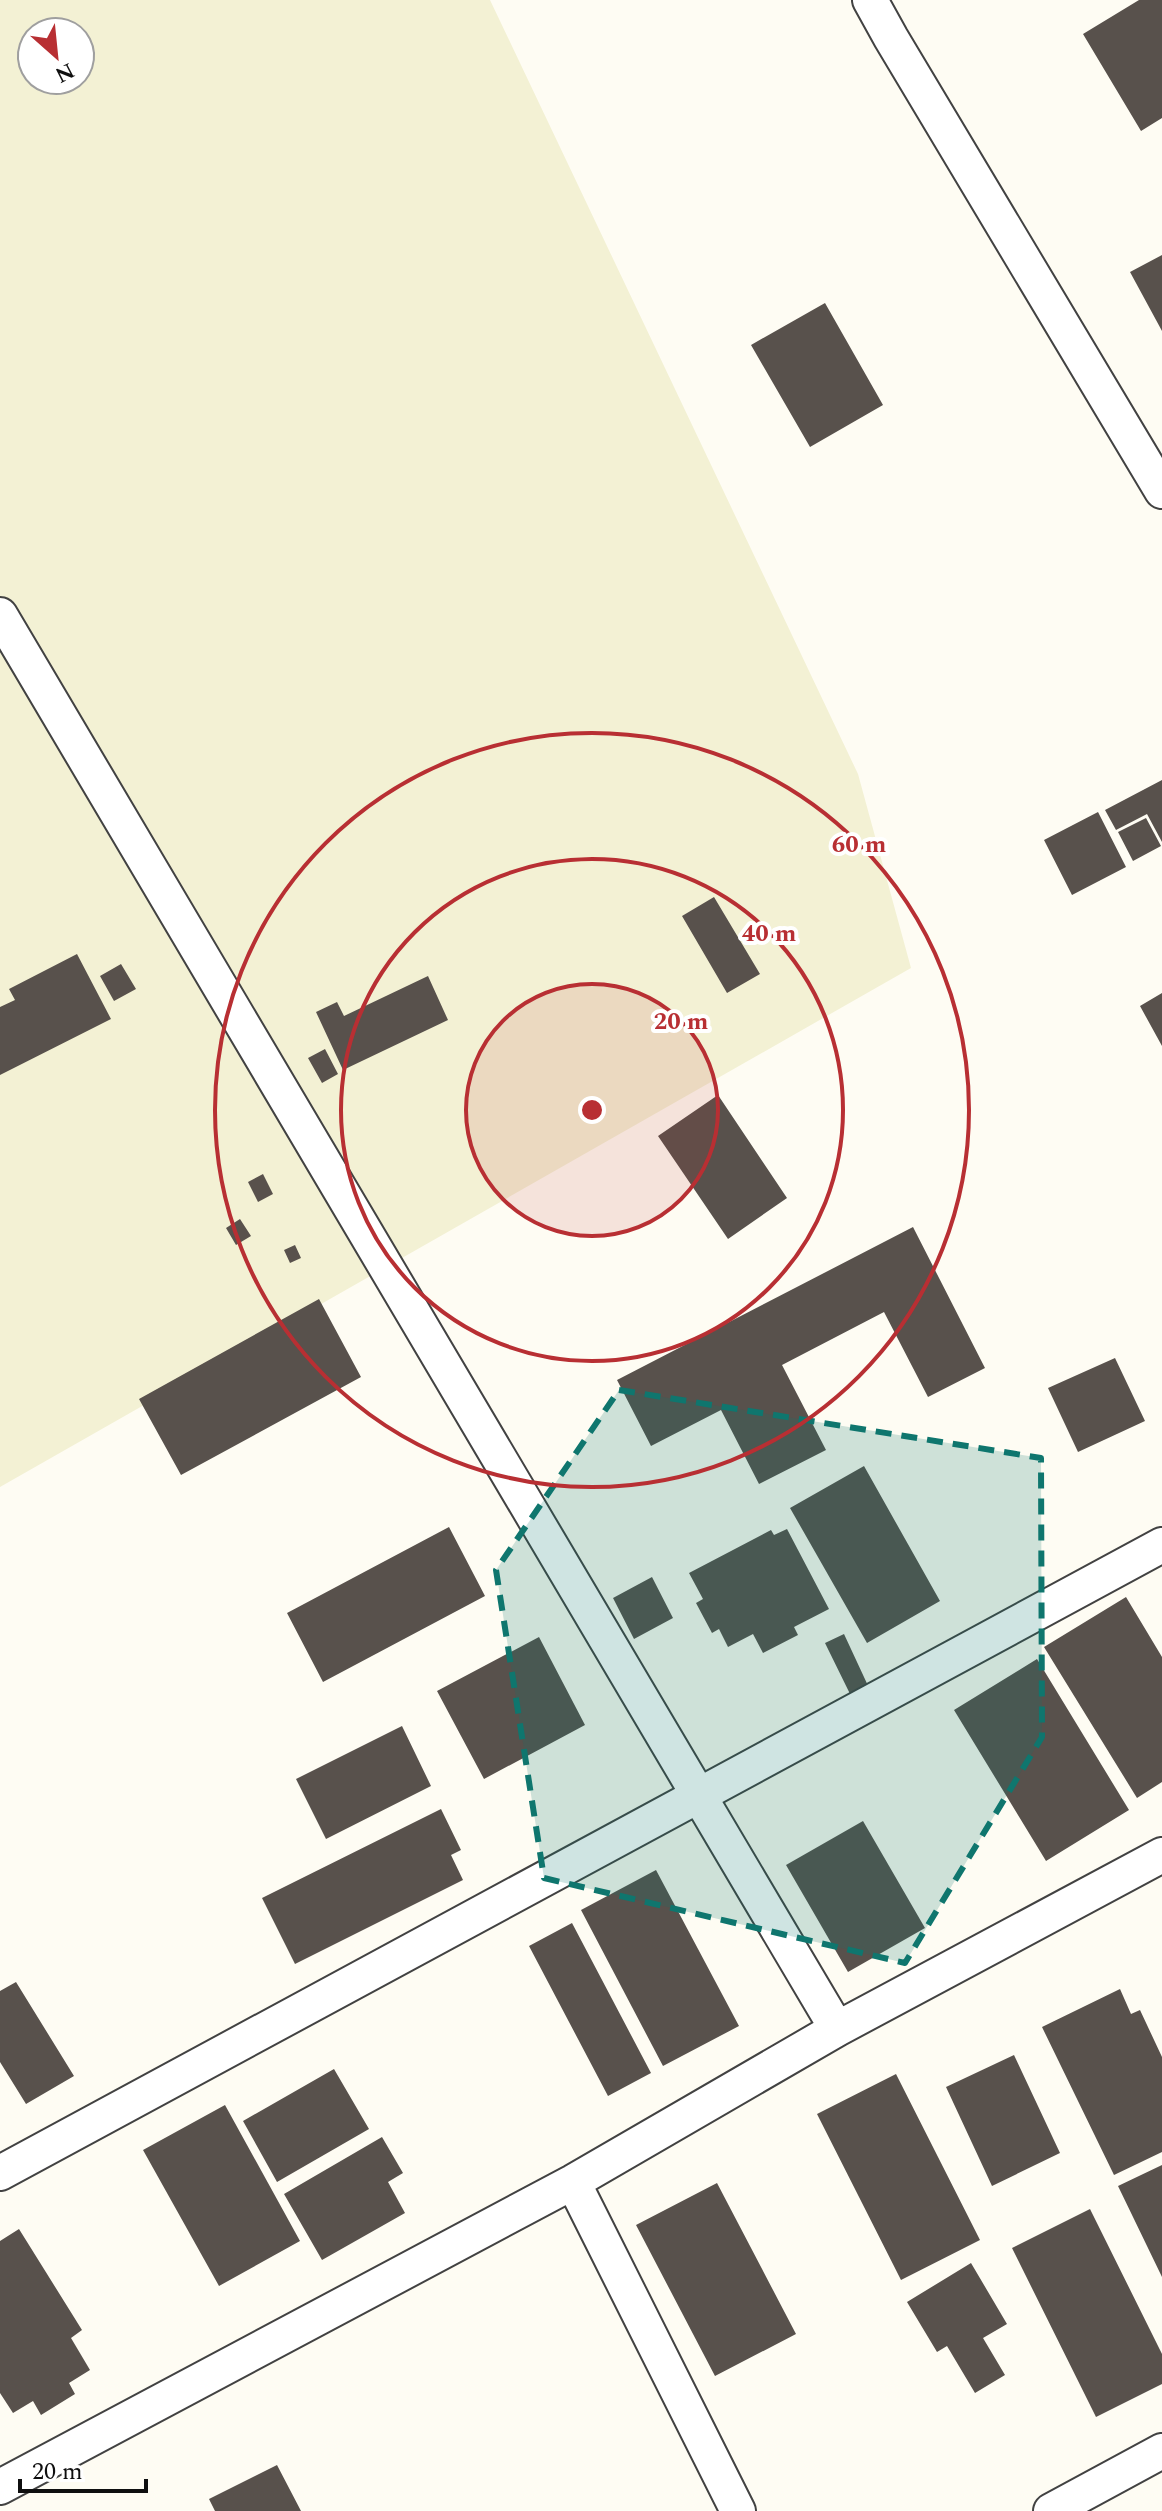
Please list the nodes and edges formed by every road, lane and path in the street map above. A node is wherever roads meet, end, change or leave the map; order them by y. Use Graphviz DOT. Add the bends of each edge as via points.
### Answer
graph roads {
  1 [pos="870,0"];
  2 [pos="1162,491"];
  3 [pos="0,615"];
  4 [pos="1162,1545"];
  5 [pos="698,1796"];
  6 [pos="1162,1855"];
  7 [pos="837,2029"];
  8 [pos="0,2173"];
  9 [pos="573,2182"];
  10 [pos="1162,2451"];
  11 [pos="0,2487"];
  12 [pos="738,2511"];
  13 [pos="1051,2511"];
  1 -- 2 [label="street"];
  3 -- 5 [label="street"];
  4 -- 5 [label="street"];
  5 -- 7 [label="street"];
  5 -- 8 [label="street"];
  6 -- 7 [label="street"];
  7 -- 9 [label="street"];
  9 -- 11 [label="street"];
  9 -- 12 [label="street"];
  10 -- 13 [label="street"];
}
